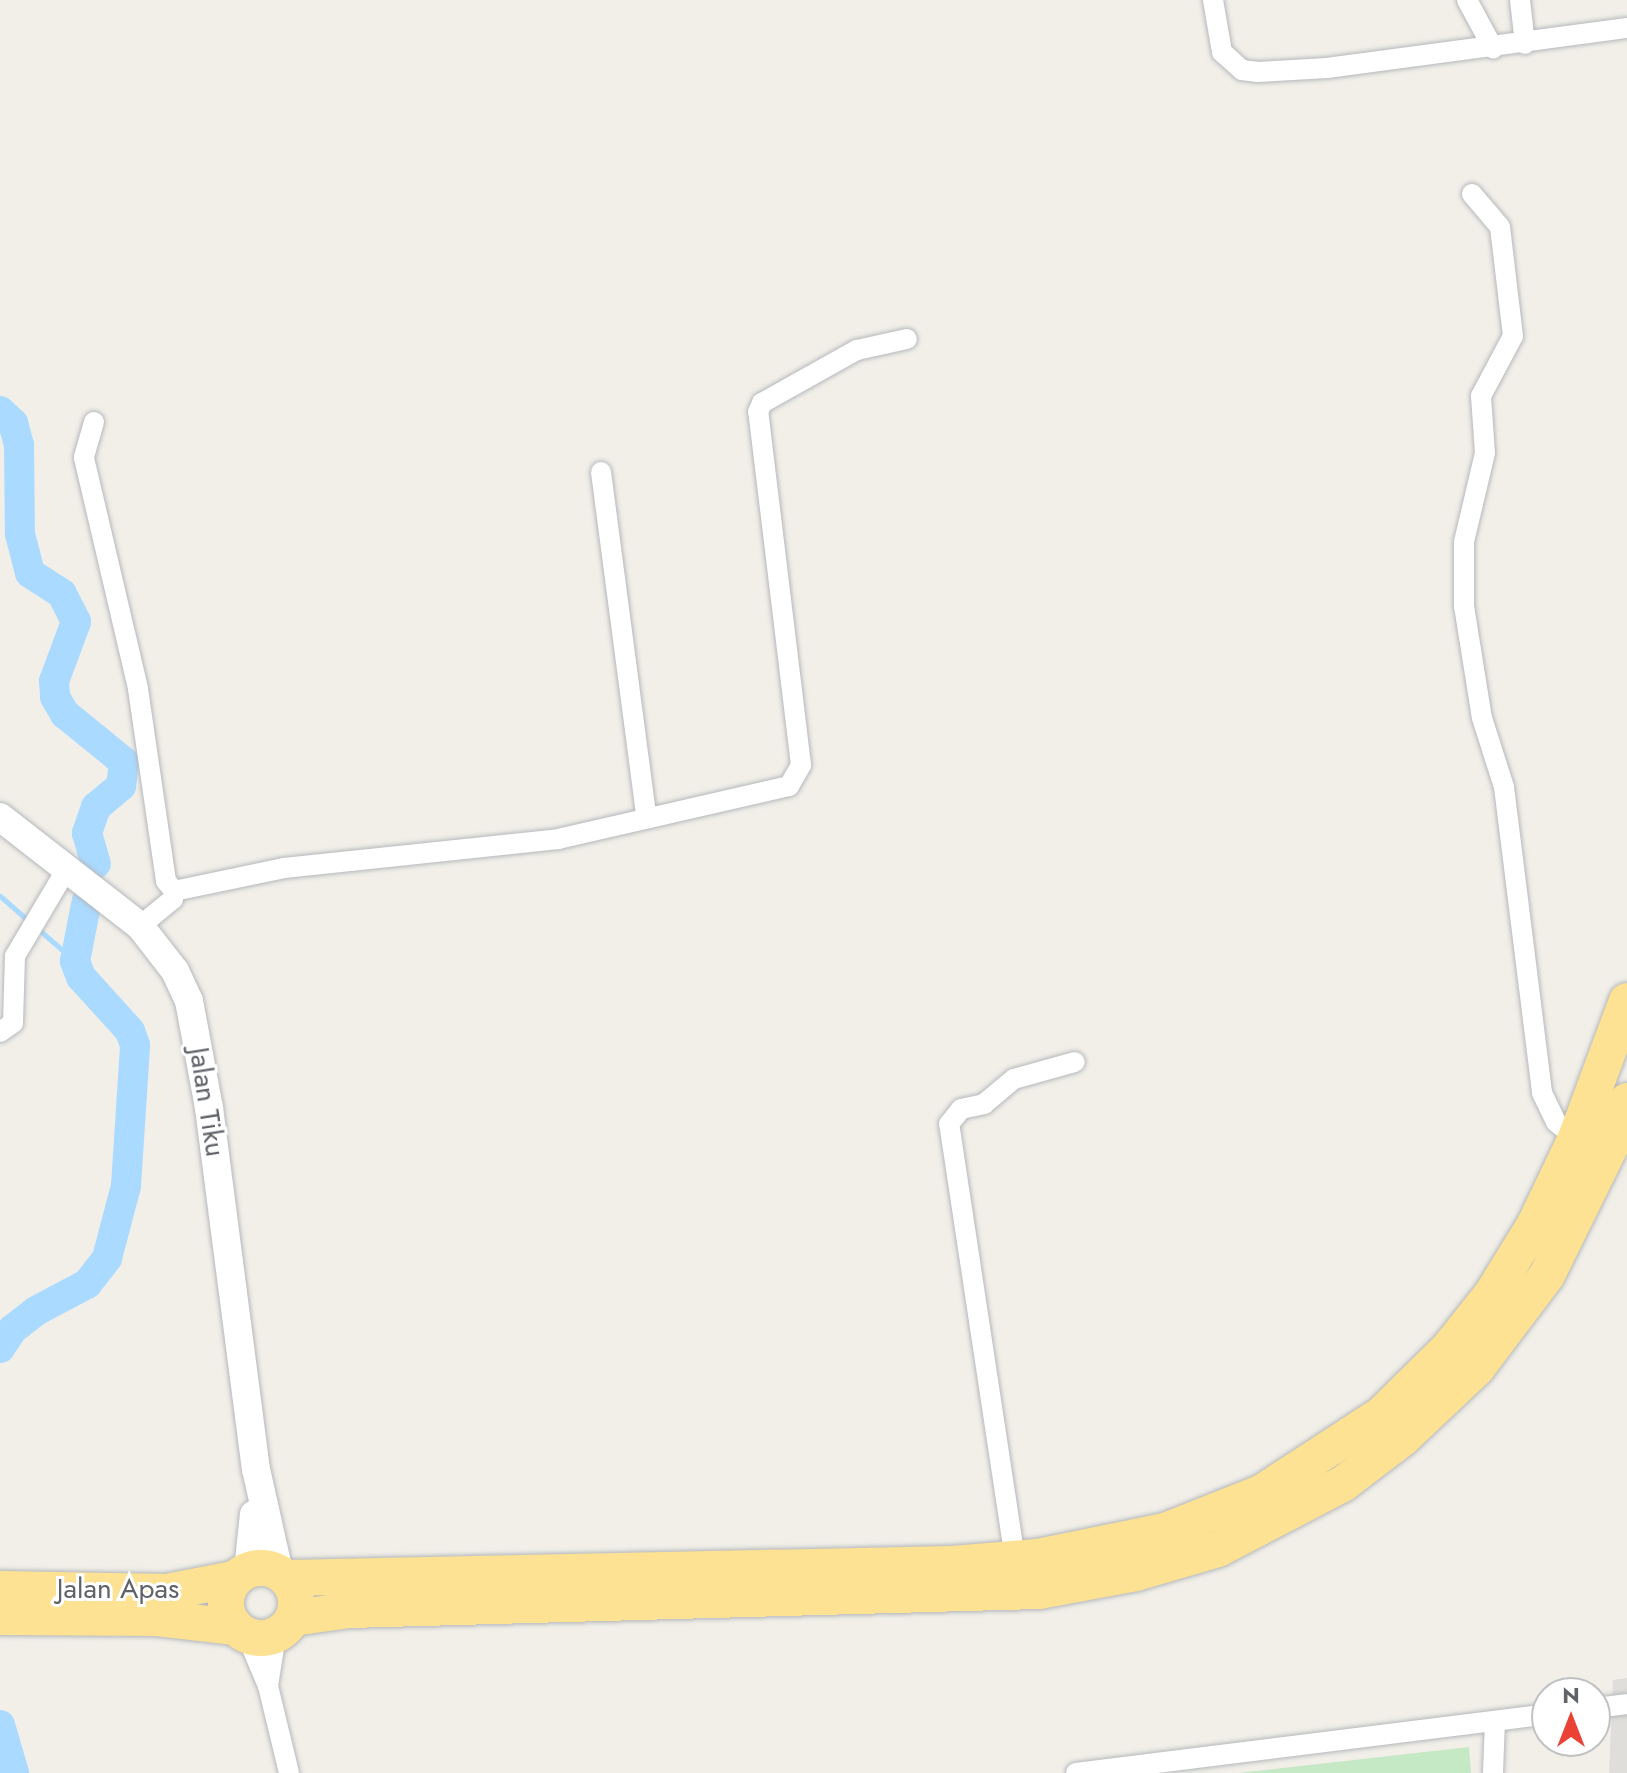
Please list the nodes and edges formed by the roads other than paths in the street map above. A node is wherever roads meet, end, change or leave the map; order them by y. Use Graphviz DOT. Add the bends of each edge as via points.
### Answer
graph roads {
  1 [pos="1213,0"];
  2 [pos="1467,0"];
  3 [pos="1520,0"];
  4 [pos="1627,28"];
  5 [pos="1525,44"];
  6 [pos="1493,48"];
  7 [pos="1472,194"];
  8 [pos="907,339"];
  9 [pos="94,422"];
  10 [pos="601,472"];
  11 [pos="646,816"];
  12 [pos="0,817"];
  13 [pos="66,870"];
  14 [pos="174,891"];
  15 [pos="140,926"];
  16 [pos="6,984"];
  17 [pos="1627,1001"];
  18 [pos="0,1032"];
  19 [pos="1075,1062"];
  20 [pos="1627,1101"];
  21 [pos="1576,1138"];
  22 [pos="1015,1559"];
  23 [pos="262,1575"];
  24 [pos="3,1603"];
  25 [pos="263,1629"];
  26 [pos="268,1686"];
  27 [pos="1531,1716"];
  28 [pos="1495,1721"];
  29 [pos="289,1773"];
  30 [pos="1076,1773"];
  31 [pos="1493,1773"];
  1 -- 6 [label="street" via="1222,52 1242,70 1327,68"];
  2 -- 6 [label="street"];
  3 -- 5 [label="street"];
  4 -- 5 [label="street"];
  5 -- 6 [label="street"];
  7 -- 21 [label="street" via="1500,227 1513,336 1481,396 1485,453 1464,542 1466,621 1482,718 1504,787 1542,1093 1556,1122"];
  8 -- 11 [label="street" via="857,350 762,403 758,412 801,765 789,786"];
  9 -- 14 [label="street" via="84,458 138,689 166,881"];
  10 -- 11 [label="street"];
  11 -- 14 [label="street" via="558,839 284,868"];
  12 -- 13 [label="main road, Jalan Tiku"];
  13 -- 15 [label="main road, Jalan Tiku"];
  13 -- 16 [label="street" via="24,935"];
  14 -- 15 [label="street" via="173,899"];
  15 -- 23 [label="main road, Jalan Tiku" via="175,971 199,1043 256,1469"];
  16 -- 18 [label="street" via="13,1023"];
  17 -- 21 [label="highway, Jalan Apas"];
  19 -- 22 [label="street" via="1014,1079 984,1104 961,1109 949,1124"];
  20 -- 25 [label="highway, Jalan Apas" via="1547,1275 1477,1368 1403,1438 1344,1483 1218,1549 1136,1573 1039,1591 349,1610"];
  21 -- 22 [label="highway, Jalan Apas" via="1535,1224 1492,1294 1441,1357 1382,1414 1261,1493 1201,1519 1086,1550"];
  22 -- 23 [label="highway, Jalan Apas"];
  23 -- 24 [label="highway, Jalan Apas" via="167,1592"];
  23 -- 25 [label="highway" via="296,1597"];
  23 -- 25 [label="highway" via="226,1609"];
  24 -- 25 [label="highway, Jalan Apas"];
  25 -- 26 [label="street"];
  25 -- 26 [label="street"];
  26 -- 29 [label="street"];
  27 -- 28 [label="street"];
  28 -- 30 [label="street"];
  28 -- 31 [label="street"];
}
